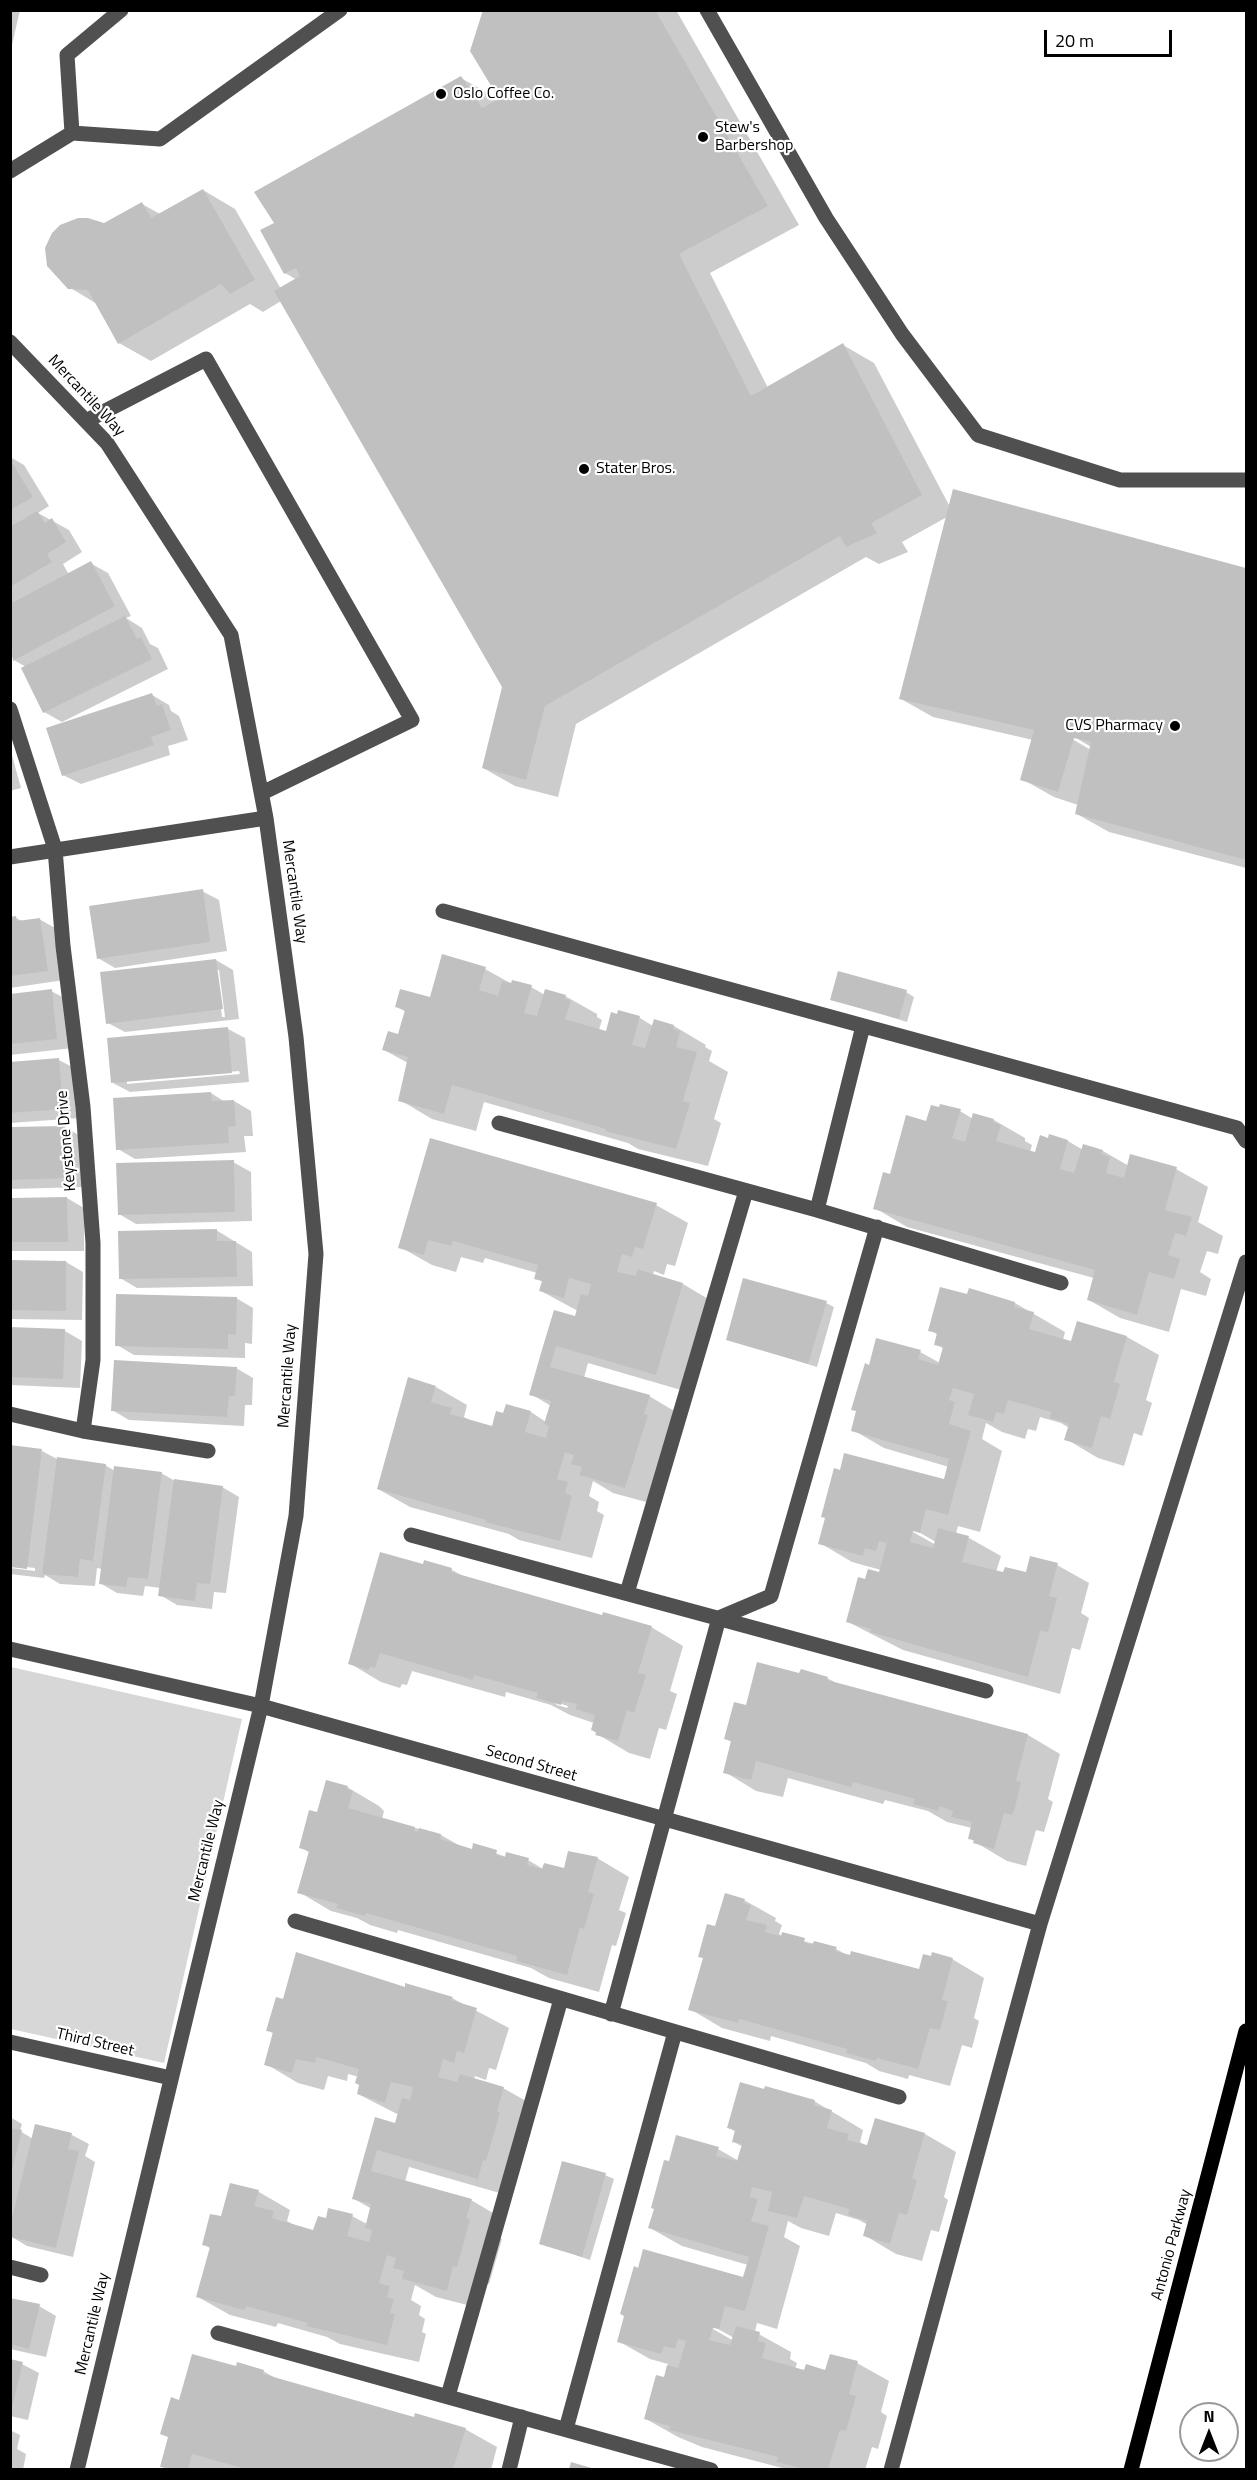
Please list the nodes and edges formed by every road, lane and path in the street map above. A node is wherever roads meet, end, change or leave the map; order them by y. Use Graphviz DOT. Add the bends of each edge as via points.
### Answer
graph roads {
  1 [pos="121,10"];
  2 [pos="340,10"];
  3 [pos="707,10"];
  4 [pos="72,133"];
  5 [pos="10,171"];
  6 [pos="10,342"];
  7 [pos="86,421"];
  8 [pos="1246,480"];
  9 [pos="10,709"];
  10 [pos="262,793"];
  11 [pos="266,818"];
  12 [pos="55,849"];
  13 [pos="10,857"];
  14 [pos="443,911"];
  15 [pos="863,1026"];
  16 [pos="499,1123"];
  17 [pos="1246,1141"];
  18 [pos="746,1191"];
  19 [pos="817,1210"];
  20 [pos="877,1227"];
  21 [pos="1246,1262"];
  22 [pos="1061,1283"];
  23 [pos="10,1414"];
  24 [pos="83,1431"];
  25 [pos="208,1451"];
  26 [pos="411,1535"];
  27 [pos="627,1593"];
  28 [pos="719,1618"];
  29 [pos="10,1649"];
  30 [pos="986,1691"];
  31 [pos="261,1706"];
  32 [pos="664,1820"];
  33 [pos="295,1921"];
  34 [pos="1040,1924"];
  35 [pos="561,1999"];
  36 [pos="611,2014"];
  37 [pos="1246,2031"];
  38 [pos="675,2032"];
  39 [pos="10,2042"];
  40 [pos="171,2078"];
  41 [pos="899,2097"];
  42 [pos="10,2268"];
  43 [pos="41,2275"];
  44 [pos="218,2333"];
  45 [pos="448,2396"];
  46 [pos="522,2417"];
  47 [pos="566,2429"];
  48 [pos="77,2469"];
  49 [pos="509,2469"];
  50 [pos="711,2469"];
  51 [pos="891,2469"];
  52 [pos="1131,2469"];
  1 -- 4 [label="street" via="67,55"];
  2 -- 4 [label="street" via="159,139"];
  3 -- 8 [label="street" via="826,218 902,334 978,435 1120,480"];
  4 -- 5 [label="street"];
  6 -- 7 [label="street, Mercantile Way"];
  7 -- 10 [label="street, Mercantile Way" via="107,443 231,635"];
  7 -- 10 [label="street" via="206,359 412,720"];
  9 -- 12 [label="street, Keystone Drive"];
  10 -- 11 [label="street, Mercantile Way"];
  11 -- 12 [label="street"];
  11 -- 31 [label="street, Mercantile Way" via="296,1037 316,1254 296,1516"];
  12 -- 13 [label="street"];
  12 -- 24 [label="street, Keystone Drive" via="83,1107 93,1243 93,1360"];
  14 -- 15 [label="street"];
  15 -- 17 [label="street" via="1237,1128"];
  15 -- 19 [label="street"];
  16 -- 18 [label="street"];
  18 -- 19 [label="street"];
  18 -- 27 [label="street"];
  19 -- 20 [label="street"];
  20 -- 22 [label="street"];
  20 -- 28 [label="street" via="771,1596"];
  21 -- 34 [label="street"];
  23 -- 24 [label="street"];
  24 -- 25 [label="street"];
  26 -- 27 [label="street"];
  27 -- 28 [label="street"];
  28 -- 30 [label="street"];
  28 -- 32 [label="street"];
  29 -- 31 [label="street, Second Street"];
  31 -- 32 [label="street, Second Street"];
  31 -- 40 [label="street, Mercantile Way"];
  32 -- 34 [label="street, Second Street"];
  32 -- 36 [label="street"];
  33 -- 35 [label="street"];
  34 -- 51 [label="street"];
  35 -- 36 [label="street"];
  35 -- 45 [label="street"];
  36 -- 38 [label="street"];
  37 -- 52 [label="main road, Antonio Parkway"];
  38 -- 41 [label="street"];
  38 -- 47 [label="street"];
  39 -- 40 [label="street, Third Street"];
  40 -- 48 [label="street, Mercantile Way"];
  42 -- 43 [label="street"];
  44 -- 45 [label="street"];
  45 -- 46 [label="street"];
  46 -- 47 [label="street"];
  46 -- 49 [label="street"];
  47 -- 50 [label="street"];
}
